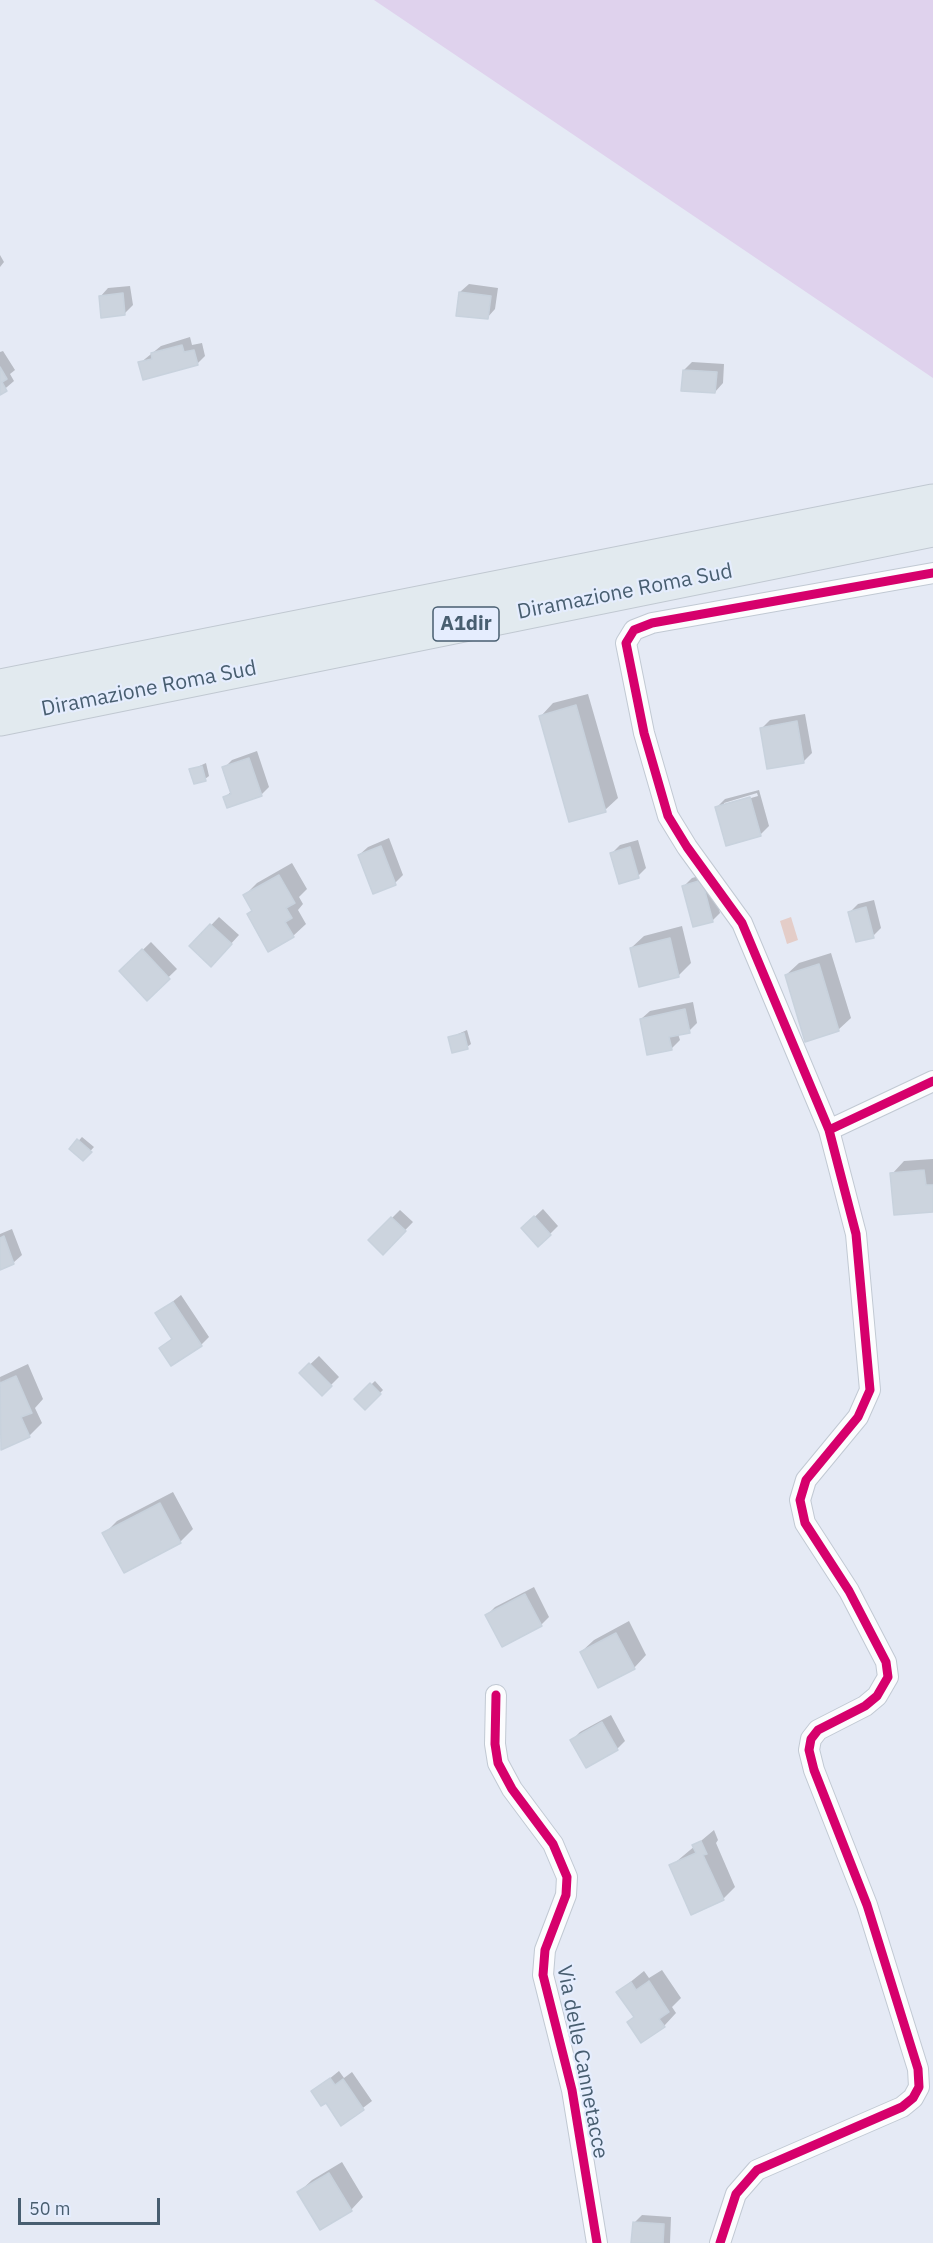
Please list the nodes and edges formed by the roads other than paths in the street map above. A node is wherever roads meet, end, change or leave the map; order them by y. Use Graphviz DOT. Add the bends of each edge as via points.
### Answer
graph roads {
  1 [pos="933,501"];
  2 [pos="933,530"];
  3 [pos="933,573"];
  4 [pos="0,686"];
  5 [pos="0,719"];
  6 [pos="933,1081"];
  7 [pos="829,1130"];
  8 [pos="496,1695"];
  9 [pos="597,2243"];
  10 [pos="720,2243"];
  1 -- 4 [label="highway, Diramazione Roma Sud / A1dir"];
  2 -- 5 [label="highway, Diramazione Roma Sud / A1dir"];
  3 -- 7 [label="street" via="652,623 634,630 626,644 644,733 668,816 742,923"];
  6 -- 7 [label="street"];
  7 -- 10 [label="street" via="855,1226 870,1390 858,1417 806,1480 800,1508 805,1523 883,1654 888,1677 872,1701 814,1734 809,1750 870,1913 918,2069 919,2086 902,2107 757,2170 736,2194"];
  8 -- 9 [label="street, Via delle Cannetacce" via="498,1763 512,1789 553,1844 567,1877 566,1895 545,1950 543,1975 570,2083"];
}
